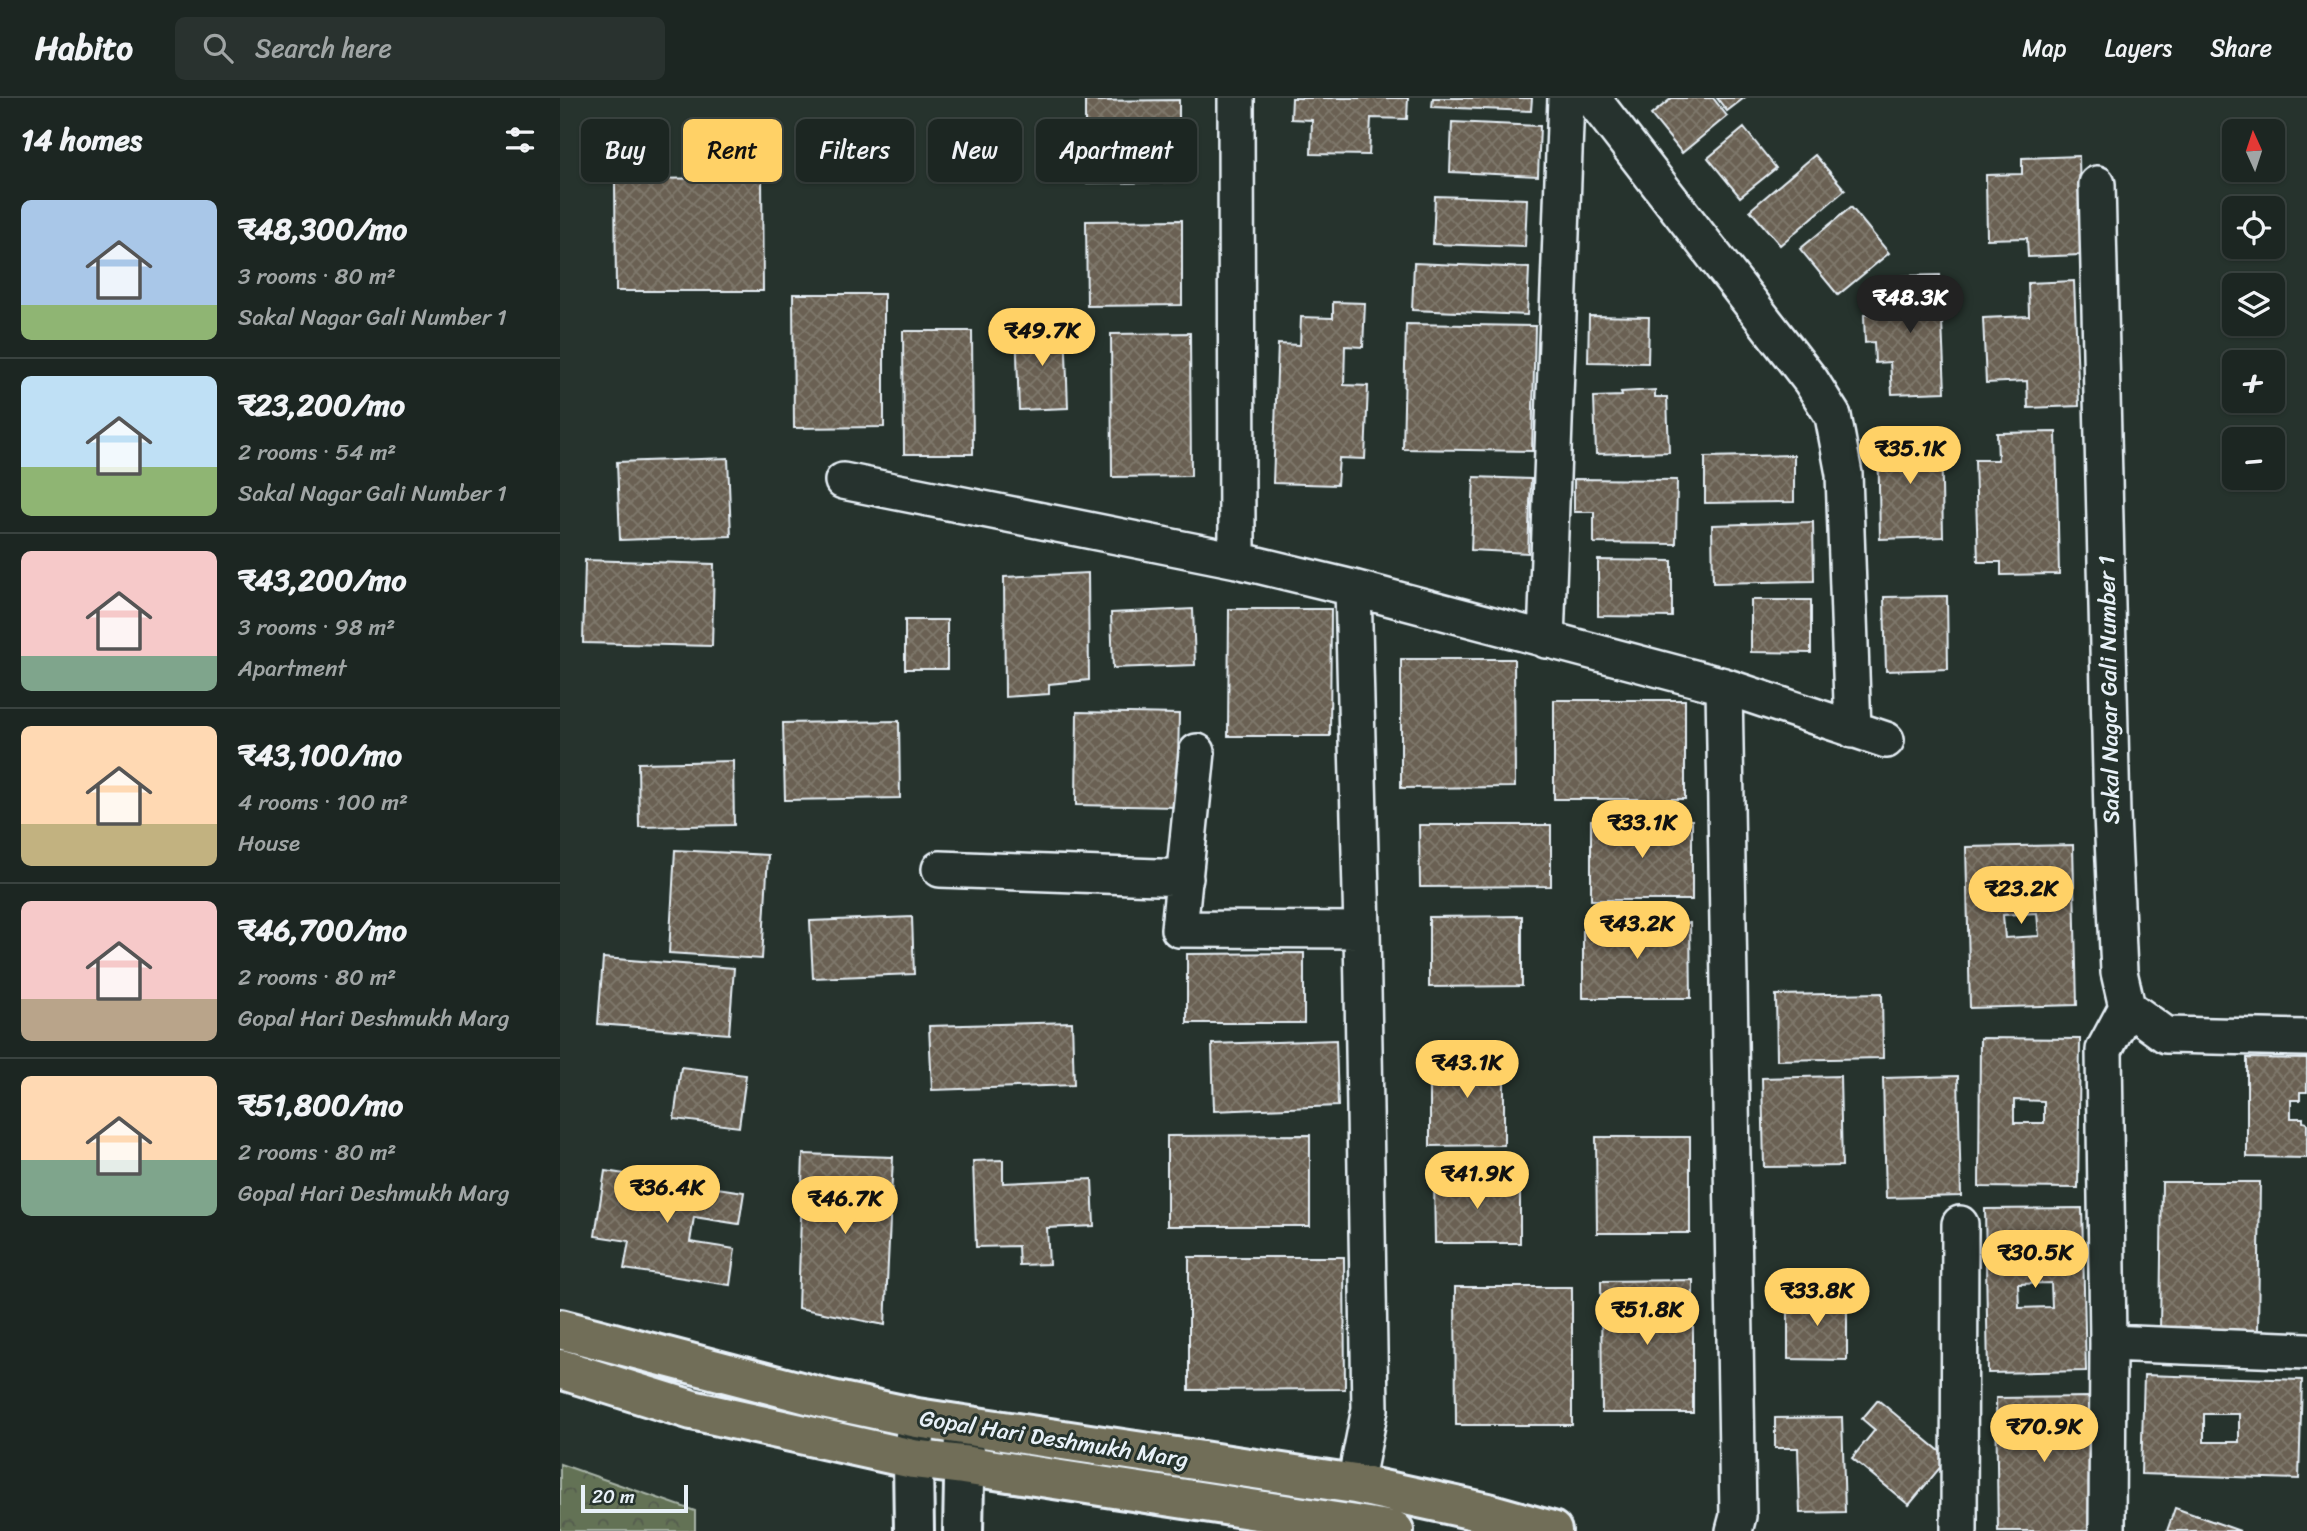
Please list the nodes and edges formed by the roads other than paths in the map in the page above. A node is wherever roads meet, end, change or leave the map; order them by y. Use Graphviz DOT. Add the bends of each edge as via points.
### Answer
graph roads {
  1 [pos="1237,98"];
  2 [pos="1566,98"];
  3 [pos="1592,98"];
  4 [pos="2097,184"];
  5 [pos="843,481"];
  6 [pos="1237,560"];
  7 [pos="1353,588"];
  8 [pos="1546,640"];
  9 [pos="1724,686"];
  10 [pos="1197,752"];
  11 [pos="940,869"];
  12 [pos="1185,878"];
  13 [pos="1362,930"];
  14 [pos="2127,1007"];
  15 [pos="2307,1038"];
  16 [pos="1960,1224"];
  17 [pos="560,1329"];
  18 [pos="2108,1343"];
  19 [pos="2307,1351"];
  20 [pos="560,1369"];
  21 [pos="917,1418"];
  22 [pos="966,1425"];
  23 [pos="913,1460"];
  24 [pos="963,1465"];
  25 [pos="1355,1484"];
  26 [pos="1390,1530"];
  27 [pos="914,1531"];
  28 [pos="963,1531"];
  29 [pos="1552,1531"];
  30 [pos="1734,1531"];
  31 [pos="1959,1531"];
  32 [pos="2107,1531"];
  1 -- 6 [label="street"];
  2 -- 8 [label="street"];
  3 -- 9 [label="street" via="1811,381 1833,416 1844,474 1870,735"];
  4 -- 14 [label="street, Sakal Nagar Gali Number 1" via="2112,815 2119,972"];
  5 -- 6 [label="street"];
  6 -- 7 [label="street"];
  7 -- 8 [label="street"];
  7 -- 13 [label="street"];
  8 -- 9 [label="street"];
  9 -- 30 [label="street" via="1738,1516"];
  10 -- 12 [label="street"];
  11 -- 12 [label="street"];
  12 -- 13 [label="street" via="1179,929"];
  13 -- 25 [label="street" via="1370,1409"];
  14 -- 15 [label="street" via="2166,1035"];
  14 -- 18 [label="street" via="2104,1050"];
  16 -- 31 [label="street"];
  17 -- 21 [label="main road, Gopal Hari Deshmukh Marg"];
  18 -- 19 [label="street"];
  18 -- 32 [label="street"];
  20 -- 23 [label="main road, Gopal Hari Deshmukh Marg" via="692,1410"];
  21 -- 22 [label="main road, Gopal Hari Deshmukh Marg"];
  21 -- 23 [label="street"];
  22 -- 24 [label="street"];
  22 -- 25 [label="main road, Gopal Hari Deshmukh Marg"];
  23 -- 24 [label="main road, Gopal Hari Deshmukh Marg"];
  23 -- 27 [label="street"];
  24 -- 26 [label="main road, Gopal Hari Deshmukh Marg"];
  24 -- 28 [label="street"];
  25 -- 29 [label="main road, Gopal Hari Deshmukh Marg"];
}
